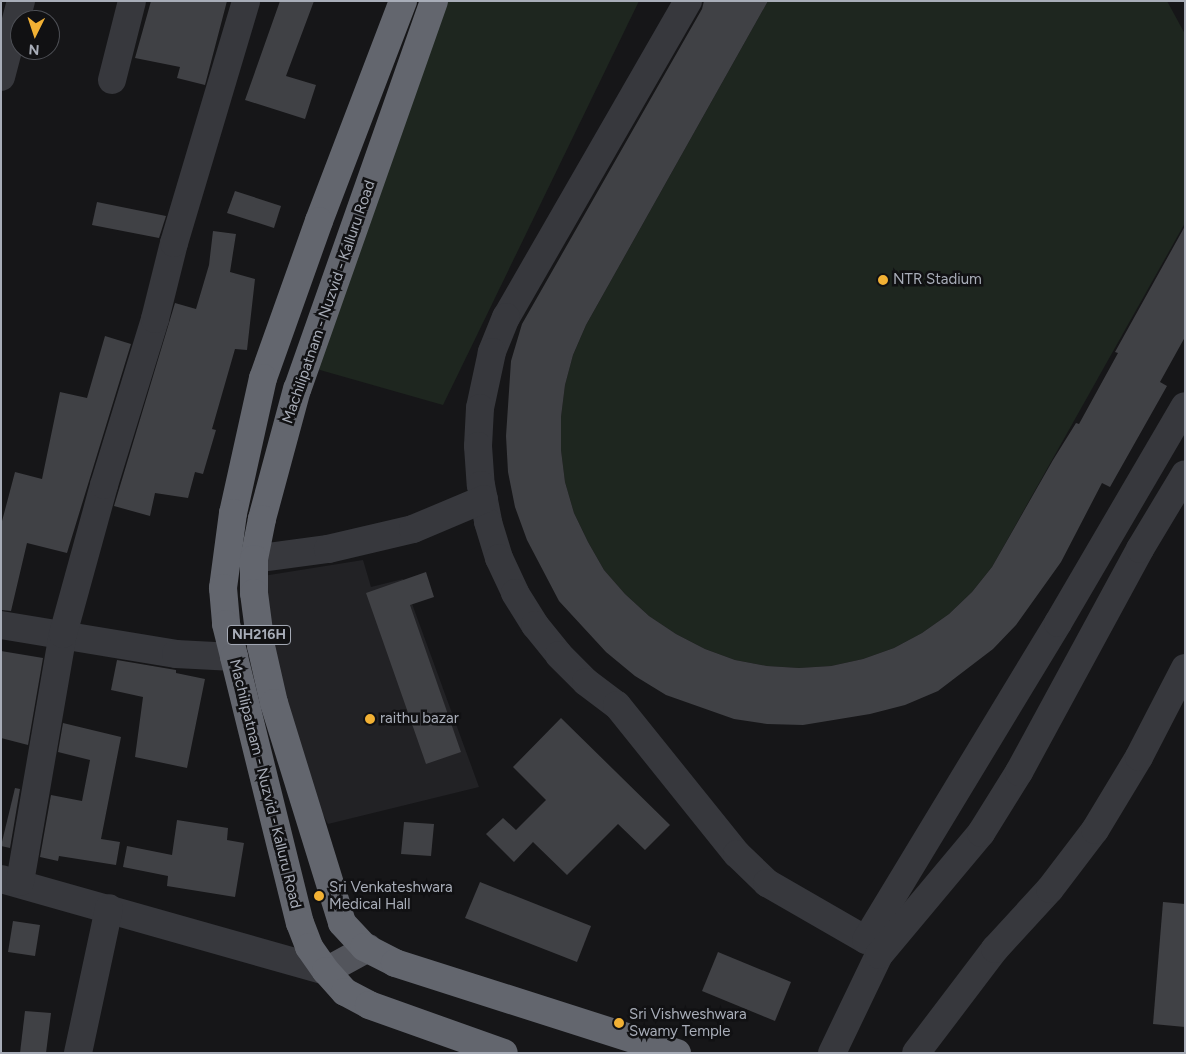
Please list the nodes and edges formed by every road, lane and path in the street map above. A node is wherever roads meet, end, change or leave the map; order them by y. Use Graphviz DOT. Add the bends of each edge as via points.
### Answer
graph roads {
  1 [pos="21,1"];
  2 [pos="132,1"];
  3 [pos="246,1"];
  4 [pos="403,1"];
  5 [pos="434,1"];
  6 [pos="688,1"];
  7 [pos="1,77"];
  8 [pos="112,80"];
  9 [pos="1185,406"];
  10 [pos="1185,474"];
  11 [pos="484,499"];
  12 [pos="1177,503"];
  13 [pos="254,559"];
  14 [pos="1,626"];
  15 [pos="63,634"];
  16 [pos="234,657"];
  17 [pos="1185,668"];
  18 [pos="11,880"];
  19 [pos="109,908"];
  20 [pos="368,948"];
  21 [pos="326,970"];
  22 [pos="494,1051"];
  23 [pos="78,1053"];
  24 [pos="677,1053"];
  25 [pos="832,1053"];
  26 [pos="916,1053"];
  1 -- 7 [label="street"];
  2 -- 8 [label="street"];
  3 -- 15 [label="street"];
  4 -- 16 [label="highway, Machilipatnam - Nuzvid - Kalluru Road / NH216H" via="263,378 226,552 223,588 226,624"];
  5 -- 13 [label="highway, Machilipatnam - Nuzvid - Kalluru Road / NH216H" via="297,389"];
  6 -- 11 [label="street" via="506,317 492,352 480,408 478,446"];
  9 -- 11 [label="street" via="866,940 767,883 737,854 617,705 586,682 559,655 535,626 515,593 488,522"];
  10 -- 12 [label="street"];
  11 -- 13 [label="street" via="413,529 328,549"];
  12 -- 25 [label="street" via="981,834 879,955"];
  13 -- 20 [label="highway, Machilipatnam - Nuzvid - Kalluru Road / NH216H" via="254,593 260,638 274,703 342,923"];
  14 -- 15 [label="street"];
  15 -- 16 [label="street" via="176,654"];
  15 -- 18 [label="street"];
  16 -- 21 [label="highway, Machilipatnam - Nuzvid - Kalluru Road / NH216H" via="300,923 309,947"];
  17 -- 26 [label="street" via="1139,757 1094,830 1050,889 995,949"];
  18 -- 19 [label="street"];
  19 -- 21 [label="street"];
  19 -- 23 [label="street"];
  20 -- 21 [label="main road"];
  20 -- 24 [label="highway, Machilipatnam - Nuzvid - Kalluru Road / NH216H" via="395,963"];
  21 -- 22 [label="highway, Machilipatnam - Nuzvid - Kalluru Road / NH216H" via="345,992 369,1005"];
}
